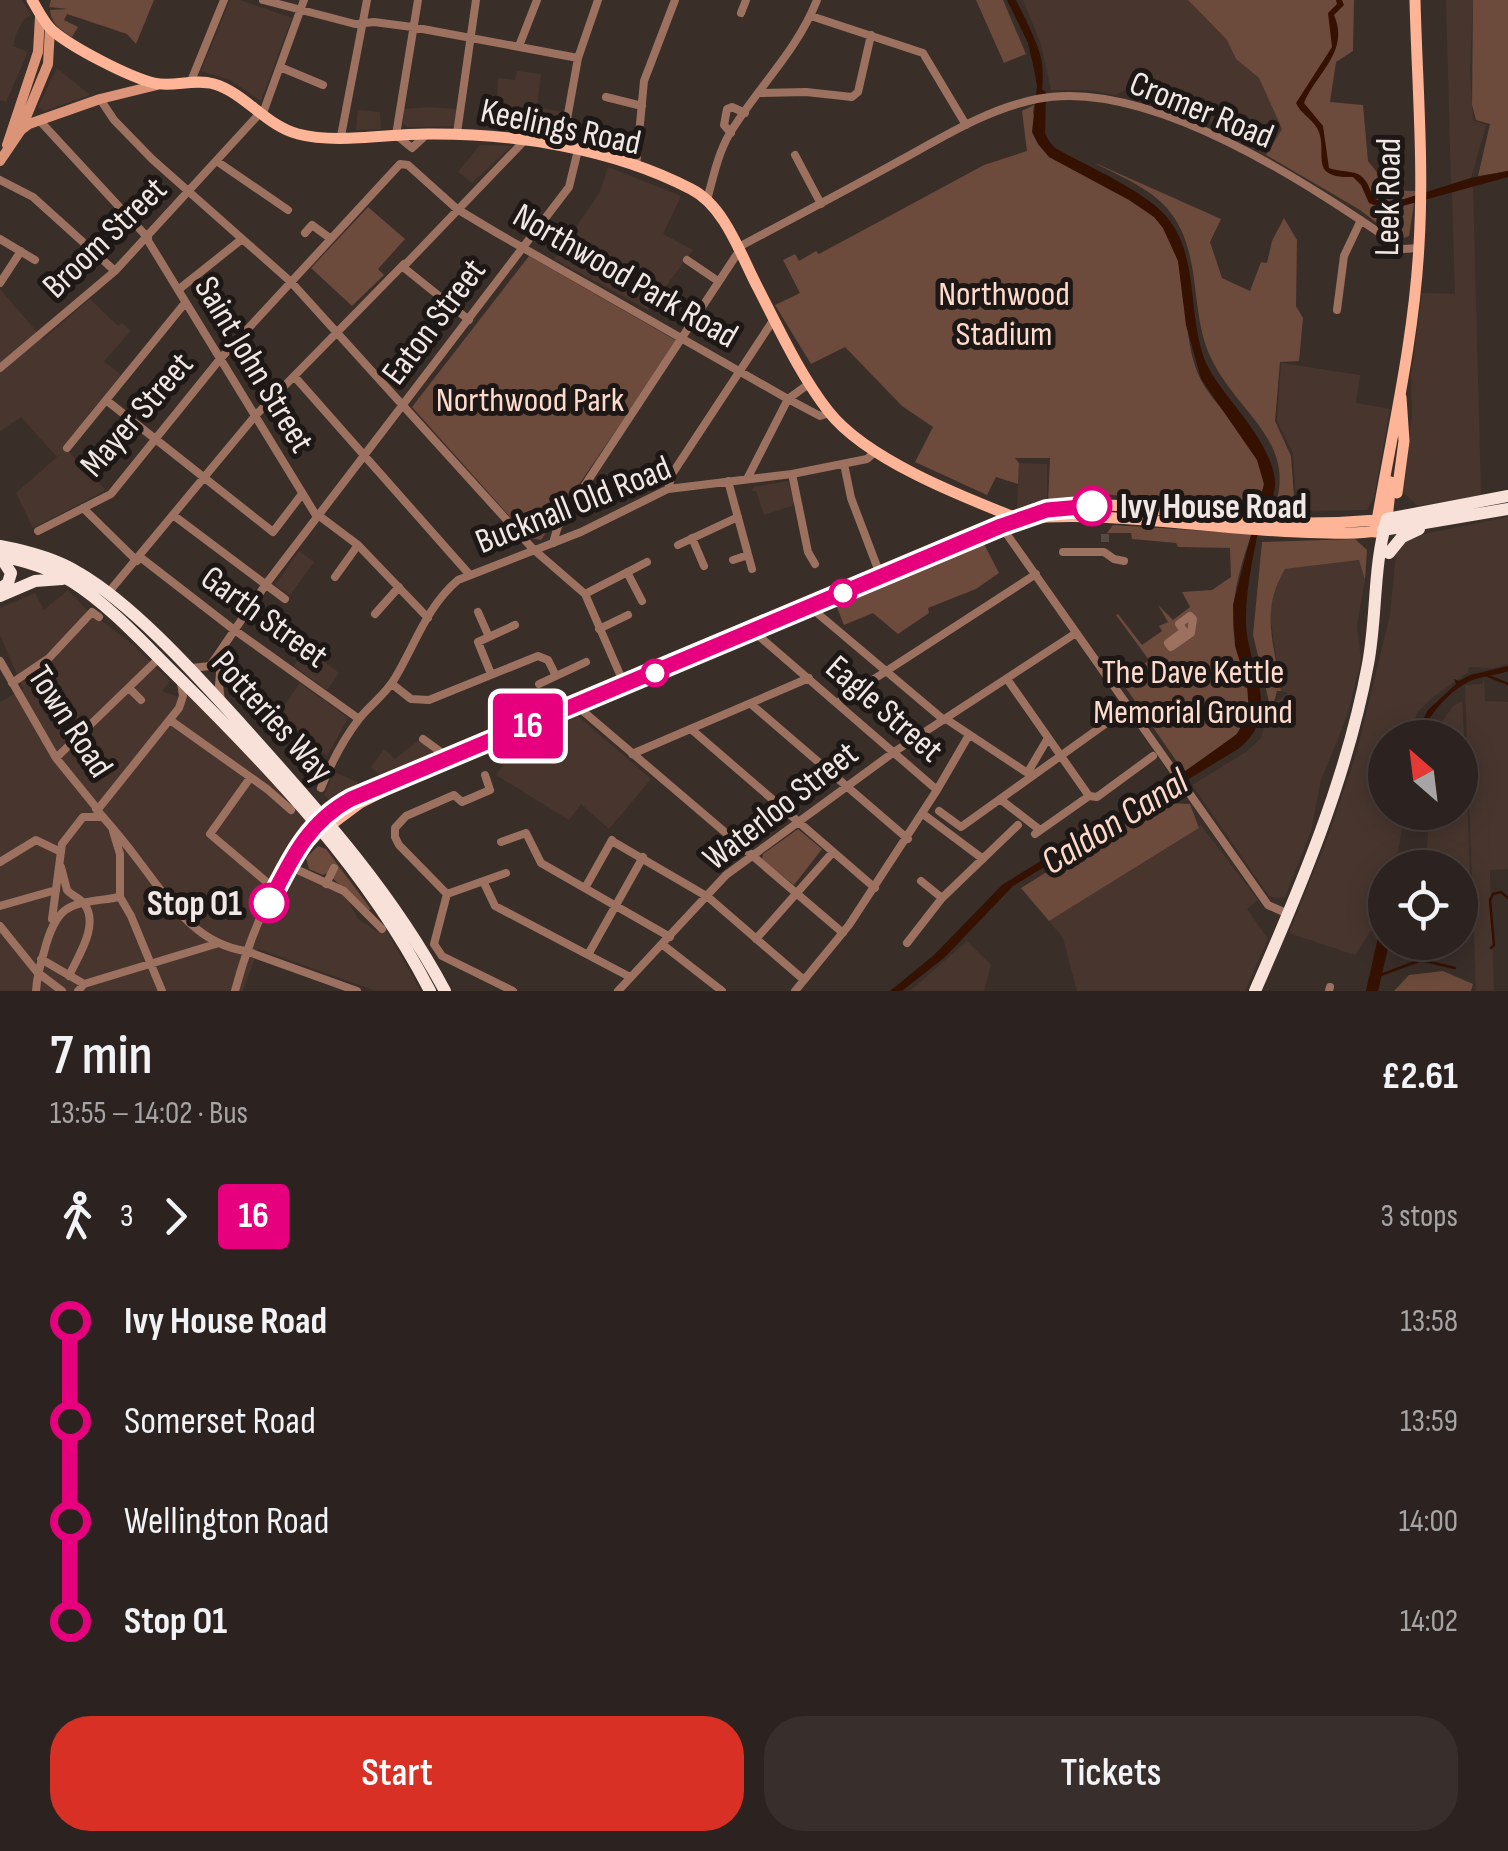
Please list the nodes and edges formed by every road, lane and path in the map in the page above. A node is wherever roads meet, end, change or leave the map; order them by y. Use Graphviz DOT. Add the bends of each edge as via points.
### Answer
graph roads {
  1 [pos="224,0"];
  2 [pos="263,0"];
  3 [pos="304,0"];
  4 [pos="367,0"];
  5 [pos="418,0"];
  6 [pos="476,0"];
  7 [pos="536,0"];
  8 [pos="598,0"];
  9 [pos="674,0"];
  10 [pos="746,0"];
  11 [pos="817,0"];
  12 [pos="1415,0"];
  13 [pos="37,5"];
  14 [pos="300,12"];
  15 [pos="741,13"];
  16 [pos="810,16"];
  17 [pos="362,23"];
  18 [pos="412,27"];
  19 [pos="53,33"];
  20 [pos="871,34"];
  21 [pos="470,38"];
  22 [pos="40,46"];
  23 [pos="520,46"];
  24 [pos="578,58"];
  25 [pos="280,68"];
  26 [pos="191,81"];
  27 [pos="156,84"];
  28 [pos="323,85"];
  29 [pos="761,93"];
  30 [pos="606,97"];
  31 [pos="100,99"];
  32 [pos="642,106"];
  33 [pos="23,109"];
  34 [pos="262,113"];
  35 [pos="745,114"];
  36 [pos="44,118"];
  37 [pos="966,125"];
  38 [pos="21,130"];
  39 [pos="731,132"];
  40 [pos="457,133"];
  41 [pos="396,134"];
  42 [pos="427,134"];
  43 [pos="340,136"];
  44 [pos="415,147"];
  45 [pos="562,147"];
  46 [pos="513,150"];
  47 [pos="578,150"];
  48 [pos="794,156"];
  49 [pos="2,157"];
  50 [pos="218,162"];
  51 [pos="402,164"];
  52 [pos="636,167"];
  53 [pos="0,180"];
  54 [pos="189,193"];
  55 [pos="707,200"];
  56 [pos="821,204"];
  57 [pos="457,209"];
  58 [pos="288,210"];
  59 [pos="1361,220"];
  60 [pos="305,233"];
  61 [pos="0,238"];
  62 [pos="331,238"];
  63 [pos="148,239"];
  64 [pos="242,239"];
  65 [pos="523,248"];
  66 [pos="1419,248"];
  67 [pos="738,249"];
  68 [pos="22,251"];
  69 [pos="36,260"];
  70 [pos="687,260"];
  71 [pos="403,266"];
  72 [pos="747,268"];
  73 [pos="115,272"];
  74 [pos="725,272"];
  75 [pos="291,282"];
  76 [pos="0,283"];
  77 [pos="178,290"];
  78 [pos="185,303"];
  79 [pos="1337,310"];
  80 [pos="470,320"];
  81 [pos="770,324"];
  82 [pos="337,332"];
  83 [pos="681,337"];
  84 [pos="220,359"];
  85 [pos="0,368"];
  86 [pos="738,372"];
  87 [pos="294,376"];
  88 [pos="810,383"];
  89 [pos="106,400"];
  90 [pos="788,400"];
  91 [pos="403,406"];
  92 [pos="830,414"];
  93 [pos="254,416"];
  94 [pos="155,438"];
  95 [pos="67,448"];
  96 [pos="876,451"];
  97 [pos="366,454"];
  98 [pos="844,464"];
  99 [pos="792,474"];
  100 [pos="203,478"];
  101 [pos="747,479"];
  102 [pos="728,481"];
  103 [pos="668,488"];
  104 [pos="302,494"];
  105 [pos="1508,496"];
  106 [pos="82,508"];
  107 [pos="1484,508"];
  108 [pos="1508,510"];
  109 [pos="1458,513"];
  110 [pos="173,515"];
  111 [pos="318,516"];
  112 [pos="738,517"];
  113 [pos="1022,519"];
  114 [pos="1106,519"];
  115 [pos="1435,522"];
  116 [pos="1242,525"];
  117 [pos="1385,525"];
  118 [pos="1001,526"];
  119 [pos="38,531"];
  120 [pos="692,538"];
  121 [pos="1104,542"];
  122 [pos="554,543"];
  123 [pos="678,544"];
  124 [pos="358,545"];
  125 [pos="0,546"];
  126 [pos="532,549"];
  127 [pos="1063,552"];
  128 [pos="1389,554"];
  129 [pos="748,555"];
  130 [pos="0,556"];
  131 [pos="138,559"];
  132 [pos="734,560"];
  133 [pos="1124,561"];
  134 [pos="647,562"];
  135 [pos="810,562"];
  136 [pos="704,566"];
  137 [pos="752,568"];
  138 [pos="628,572"];
  139 [pos="470,574"];
  140 [pos="1036,574"];
  141 [pos="335,576"];
  142 [pos="881,577"];
  143 [pos="70,580"];
  144 [pos="118,584"];
  145 [pos="266,584"];
  146 [pos="399,587"];
  147 [pos="0,592"];
  148 [pos="585,594"];
  149 [pos="284,599"];
  150 [pos="642,601"];
  151 [pos="809,607"];
  152 [pos="609,611"];
  153 [pos="478,612"];
  154 [pos="376,614"];
  155 [pos="628,615"];
  156 [pos="100,617"];
  157 [pos="428,618"];
  158 [pos="615,622"];
  159 [pos="515,626"];
  160 [pos="234,629"];
  161 [pos="600,629"];
  162 [pos="753,631"];
  163 [pos="1076,633"];
  164 [pos="489,636"];
  165 [pos="222,646"];
  166 [pos="1370,658"];
  167 [pos="0,661"];
  168 [pos="586,662"];
  169 [pos="154,663"];
  170 [pos="886,670"];
  171 [pos="184,673"];
  172 [pos="491,674"];
  173 [pos="556,676"];
  174 [pos="809,678"];
  175 [pos="1006,679"];
  176 [pos="12,683"];
  177 [pos="392,684"];
  178 [pos="538,684"];
  179 [pos="625,686"];
  180 [pos="130,688"];
  181 [pos="141,700"];
  182 [pos="837,702"];
  183 [pos="206,704"];
  184 [pos="222,704"];
  185 [pos="751,704"];
  186 [pos="180,706"];
  187 [pos="576,706"];
  188 [pos="1129,707"];
  189 [pos="359,719"];
  190 [pos="945,719"];
  191 [pos="170,720"];
  192 [pos="691,729"];
  193 [pos="969,734"];
  194 [pos="1048,738"];
  195 [pos="423,739"];
  196 [pos="894,752"];
  197 [pos="632,754"];
  198 [pos="1061,756"];
  199 [pos="1153,756"];
  200 [pos="56,758"];
  201 [pos="449,758"];
  202 [pos="1030,774"];
  203 [pos="485,775"];
  204 [pos="250,778"];
  205 [pos="321,781"];
  206 [pos="848,787"];
  207 [pos="937,789"];
  208 [pos="1089,796"];
  209 [pos="1000,799"];
  210 [pos="97,807"];
  211 [pos="291,810"];
  212 [pos="939,812"];
  213 [pos="923,814"];
  214 [pos="104,818"];
  215 [pos="800,822"];
  216 [pos="323,824"];
  217 [pos="112,827"];
  218 [pos="908,840"];
  219 [pos="1020,840"];
  220 [pos="502,842"];
  221 [pos="61,852"];
  222 [pos="832,852"];
  223 [pos="751,856"];
  224 [pos="643,857"];
  225 [pos="983,859"];
  226 [pos="0,862"];
  227 [pos="60,864"];
  228 [pos="290,864"];
  229 [pos="334,868"];
  230 [pos="506,872"];
  231 [pos="920,881"];
  232 [pos="484,883"];
  233 [pos="326,884"];
  234 [pos="585,888"];
  235 [pos="875,888"];
  236 [pos="56,890"];
  237 [pos="276,890"];
  238 [pos="794,893"];
  239 [pos="447,894"];
  240 [pos="120,897"];
  241 [pos="708,897"];
  242 [pos="942,898"];
  243 [pos="84,902"];
  244 [pos="616,905"];
  245 [pos="0,906"];
  246 [pos="1288,914"];
  247 [pos="53,921"];
  248 [pos="0,926"];
  249 [pos="382,929"];
  250 [pos="254,932"];
  251 [pos="843,933"];
  252 [pos="670,937"];
  253 [pos="8,938"];
  254 [pos="756,939"];
  255 [pos="907,943"];
  256 [pos="222,944"];
  257 [pos="663,944"];
  258 [pos="1,946"];
  259 [pos="246,951"];
  260 [pos="589,953"];
  261 [pos="26,960"];
  262 [pos="42,960"];
  263 [pos="149,966"];
  264 [pos="38,972"];
  265 [pos="69,976"];
  266 [pos="630,977"];
  267 [pos="804,980"];
  268 [pos="81,988"];
  269 [pos="36,991"];
  270 [pos="62,991"];
  271 [pos="162,991"];
  272 [pos="235,991"];
  273 [pos="357,991"];
  274 [pos="430,991"];
  275 [pos="444,991"];
  276 [pos="512,991"];
  277 [pos="620,991"];
  278 [pos="722,991"];
  279 [pos="795,991"];
  280 [pos="1255,991"];
  1 -- 26 [label="street"];
  2 -- 14 [label="street"];
  3 -- 14 [label="street, Broom Street"];
  4 -- 17 [label="street"];
  5 -- 18 [label="street"];
  6 -- 21 [label="street"];
  7 -- 23 [label="street"];
  8 -- 24 [label="street"];
  9 -- 32 [label="street" via="644,80"];
  10 -- 15 [label="street"];
  11 -- 16 [label="street"];
  12 -- 66 [label="main road, Leek Road"];
  13 -- 19 [label="main road"];
  13 -- 22 [label="main road"];
  14 -- 17 [label="street"];
  14 -- 25 [label="street, Broom Street"];
  16 -- 20 [label="street"];
  16 -- 29 [label="street"];
  17 -- 18 [label="street"];
  17 -- 43 [label="street"];
  18 -- 21 [label="street"];
  18 -- 41 [label="street"];
  19 -- 22 [label="main road"];
  19 -- 27 [label="main road"];
  19 -- 33 [label="main road" via="48,64"];
  20 -- 29 [label="street" via="858,92"];
  20 -- 37 [label="street" via="923,53"];
  21 -- 23 [label="street"];
  21 -- 40 [label="street"];
  22 -- 33 [label="main road"];
  23 -- 24 [label="street"];
  24 -- 45 [label="street"];
  25 -- 28 [label="street"];
  25 -- 34 [label="street, Broom Street"];
  26 -- 27 [label="main road, Keelings Road"];
  26 -- 34 [label="main road, Keelings Road" via="227,89"];
  27 -- 31 [label="main road"];
  29 -- 35 [label="street"];
  30 -- 32 [label="street"];
  31 -- 36 [label="main road"];
  31 -- 54 [label="street"];
  32 -- 52 [label="street"];
  33 -- 36 [label="main road"];
  33 -- 38 [label="main road"];
  33 -- 49 [label="main road"];
  34 -- 43 [label="main road, Keelings Road" via="298,134"];
  34 -- 50 [label="street, Broom Street"];
  35 -- 39 [label="street"];
  35 -- 39 [label="street" via="727,109 724,125"];
  36 -- 38 [label="main road"];
  36 -- 63 [label="street, Saint John Street"];
  37 -- 56 [label="street, Cromer Road"];
  37 -- 59 [label="street, Cromer Road" via="1051,96 1135,104 1209,134"];
  38 -- 49 [label="main road"];
  39 -- 55 [label="street"];
  40 -- 42 [label="main road, Keelings Road"];
  40 -- 46 [label="main road, Keelings Road"];
  41 -- 42 [label="main road, Keelings Road"];
  41 -- 43 [label="main road, Keelings Road"];
  41 -- 44 [label="street"];
  42 -- 44 [label="street, Keelings Road"];
  44 -- 51 [label="street, Keelings Road"];
  45 -- 46 [label="main road, Keelings Road"];
  45 -- 47 [label="main road, Keelings Road"];
  46 -- 57 [label="street"];
  47 -- 52 [label="main road, Keelings Road"];
  47 -- 65 [label="street, Eaton Street" via="569,187"];
  48 -- 56 [label="street"];
  50 -- 54 [label="street, Broom Street"];
  50 -- 58 [label="street"];
  51 -- 57 [label="street, Northwood Park Road"];
  51 -- 62 [label="street, Keelings Road"];
  52 -- 55 [label="main road, Keelings Road"];
  53 -- 73 [label="street" via="34,197"];
  54 -- 63 [label="street, Broom Street"];
  54 -- 64 [label="street"];
  55 -- 67 [label="main road"];
  56 -- 67 [label="street, Cromer Road"];
  57 -- 65 [label="street, Northwood Park Road"];
  57 -- 71 [label="street"];
  59 -- 66 [label="street, Cromer Road" via="1403,250"];
  59 -- 79 [label="street" via="1344,256"];
  60 -- 62 [label="street" via="312,225"];
  61 -- 68 [label="street"];
  62 -- 75 [label="street, Mayer Street"];
  63 -- 73 [label="street, Broom Street"];
  63 -- 77 [label="street, Saint John Street"];
  64 -- 75 [label="street"];
  64 -- 77 [label="street"];
  65 -- 80 [label="street, Eaton Street"];
  65 -- 83 [label="street, Northwood Park Road"];
  66 -- 117 [label="main road, Leek Road"];
  67 -- 72 [label="main road"];
  67 -- 74 [label="street"];
  68 -- 69 [label="street"];
  68 -- 76 [label="street"];
  70 -- 74 [label="street"];
  71 -- 80 [label="street"];
  71 -- 82 [label="street"];
  72 -- 74 [label="street"];
  72 -- 81 [label="main road"];
  73 -- 85 [label="street, Broom Street"];
  74 -- 83 [label="street"];
  75 -- 82 [label="street"];
  75 -- 84 [label="street, Mayer Street"];
  77 -- 78 [label="street, Saint John Street"];
  78 -- 84 [label="street, Saint John Street"];
  78 -- 89 [label="street"];
  80 -- 91 [label="street, Eaton Street"];
  81 -- 86 [label="street"];
  81 -- 88 [label="main road"];
  82 -- 87 [label="street"];
  82 -- 91 [label="street"];
  83 -- 86 [label="street, Northwood Park Road"];
  83 -- 122 [label="street" via="558,526"];
  84 -- 93 [label="street, Saint John Street"];
  84 -- 94 [label="street, Mayer Street"];
  86 -- 90 [label="street, Northwood Park Road"];
  86 -- 103 [label="street"];
  87 -- 93 [label="street"];
  87 -- 97 [label="street"];
  88 -- 90 [label="street"];
  88 -- 92 [label="main road"];
  89 -- 94 [label="street"];
  89 -- 95 [label="street"];
  90 -- 92 [label="street, Northwood Park Road" via="820,416"];
  90 -- 101 [label="street"];
  91 -- 97 [label="street, Eaton Street"];
  91 -- 126 [label="street"];
  92 -- 96 [label="main road"];
  93 -- 100 [label="street"];
  93 -- 104 [label="street, Saint John Street"];
  94 -- 100 [label="street"];
  94 -- 106 [label="street, Mayer Street" via="111,494"];
  96 -- 98 [label="street, Bucknall Old Road"];
  96 -- 113 [label="main road"];
  97 -- 111 [label="street, Eaton Street"];
  97 -- 139 [label="street"];
  98 -- 99 [label="street, Bucknall Old Road"];
  98 -- 142 [label="street"];
  99 -- 101 [label="street, Bucknall Old Road"];
  99 -- 135 [label="street"];
  100 -- 104 [label="street" via="273,532"];
  100 -- 110 [label="street"];
  101 -- 102 [label="street, Bucknall Old Road"];
  102 -- 103 [label="street, Bucknall Old Road"];
  102 -- 112 [label="street"];
  103 -- 122 [label="street, Bucknall Old Road"];
  104 -- 111 [label="street, Saint John Street"];
  105 -- 107 [label="highway"];
  106 -- 119 [label="street, Mayer Street"];
  106 -- 131 [label="street, Garth Street"];
  107 -- 108 [label="highway"];
  107 -- 109 [label="highway"];
  109 -- 115 [label="highway"];
  109 -- 117 [label="highway"];
  110 -- 131 [label="street"];
  110 -- 145 [label="street"];
  111 -- 124 [label="street"];
  111 -- 145 [label="street, Eaton Street"];
  112 -- 120 [label="street"];
  112 -- 129 [label="street"];
  113 -- 114 [label="main road"];
  113 -- 116 [label="main road" via="1104,506"];
  113 -- 118 [label="main road"];
  114 -- 116 [label="main road"];
  114 -- 121 [label="street"];
  115 -- 117 [label="highway"];
  115 -- 128 [label="highway" via="1402,537"];
  116 -- 117 [label="main road"];
  117 -- 128 [label="highway"];
  117 -- 166 [label="highway" via="1364,631"];
  118 -- 140 [label="street"];
  118 -- 142 [label="main road"];
  120 -- 123 [label="street"];
  120 -- 136 [label="street"];
  121 -- 127 [label="street"];
  121 -- 133 [label="street"];
  122 -- 126 [label="street, Bucknall Old Road"];
  124 -- 141 [label="street"];
  124 -- 146 [label="street"];
  125 -- 144 [label="highway, Potteries Way"];
  126 -- 139 [label="street, Bucknall Old Road"];
  126 -- 148 [label="street"];
  128 -- 166 [label="highway"];
  129 -- 132 [label="street"];
  129 -- 137 [label="street"];
  130 -- 143 [label="highway, Potteries Way"];
  130 -- 147 [label="highway" via="11,572"];
  131 -- 144 [label="street"];
  131 -- 160 [label="street, Garth Street"];
  134 -- 138 [label="street"];
  138 -- 148 [label="street"];
  138 -- 150 [label="street"];
  139 -- 157 [label="street, Bucknall Old Road" via="449,587"];
  140 -- 163 [label="street"];
  140 -- 170 [label="street"];
  142 -- 151 [label="main road"];
  143 -- 147 [label="highway"];
  143 -- 171 [label="highway, Potteries Way"];
  144 -- 171 [label="highway, Potteries Way"];
  145 -- 149 [label="street"];
  145 -- 160 [label="street, Eaton Street"];
  146 -- 154 [label="street"];
  146 -- 157 [label="street"];
  148 -- 161 [label="street"];
  151 -- 162 [label="main road"];
  151 -- 170 [label="street"];
  152 -- 158 [label="street"];
  153 -- 164 [label="street"];
  155 -- 158 [label="street"];
  156 -- 176 [label="street" via="92,612 49,658"];
  157 -- 177 [label="street, Bucknall Old Road"];
  158 -- 161 [label="street"];
  159 -- 164 [label="street"];
  160 -- 165 [label="street, Eaton Street"];
  160 -- 189 [label="street, Garth Street"];
  161 -- 179 [label="street"];
  162 -- 174 [label="street, Eagle Street"];
  162 -- 179 [label="main road"];
  163 -- 175 [label="street, Waterloo Street"];
  163 -- 188 [label="street"];
  164 -- 172 [label="street" via="478,642"];
  165 -- 171 [label="street" via="210,666"];
  165 -- 184 [label="street"];
  166 -- 246 [label="highway" via="1343,765"];
  167 -- 176 [label="street, Town Road"];
  168 -- 173 [label="street"];
  169 -- 180 [label="street"];
  170 -- 182 [label="street"];
  170 -- 190 [label="street"];
  171 -- 183 [label="highway, Potteries Way"];
  171 -- 184 [label="highway, Potteries Way"];
  171 -- 186 [label="street"];
  172 -- 173 [label="street" via="538,656"];
  172 -- 177 [label="street" via="430,700 411,699"];
  173 -- 178 [label="street"];
  174 -- 182 [label="street, Eagle Street"];
  174 -- 185 [label="street"];
  175 -- 190 [label="street, Waterloo Street"];
  175 -- 194 [label="street"];
  176 -- 200 [label="street, Town Road"];
  177 -- 189 [label="street, Bucknall Old Road"];
  179 -- 187 [label="main road"];
  180 -- 181 [label="street"];
  180 -- 200 [label="street"];
  182 -- 196 [label="street, Eagle Street"];
  183 -- 186 [label="street"];
  183 -- 216 [label="highway, Potteries Way"];
  184 -- 216 [label="highway, Potteries Way"];
  185 -- 192 [label="street"];
  185 -- 206 [label="street"];
  186 -- 191 [label="street"];
  187 -- 197 [label="street"];
  187 -- 201 [label="main road"];
  188 -- 198 [label="street"];
  188 -- 246 [label="street" via="1268,905"];
  189 -- 205 [label="street, Bucknall Old Road"];
  190 -- 193 [label="street"];
  190 -- 196 [label="street, Waterloo Street"];
  191 -- 204 [label="street"];
  191 -- 210 [label="street"];
  192 -- 197 [label="street"];
  192 -- 215 [label="street"];
  193 -- 202 [label="street"];
  193 -- 207 [label="street"];
  194 -- 198 [label="street"];
  194 -- 202 [label="street"];
  195 -- 201 [label="street"];
  196 -- 206 [label="street, Waterloo Street"];
  196 -- 207 [label="street, Eagle Street"];
  197 -- 223 [label="street"];
  198 -- 202 [label="street"];
  198 -- 208 [label="street"];
  199 -- 208 [label="street"];
  200 -- 210 [label="street, Town Road"];
  201 -- 216 [label="main road" via="351,799"];
  202 -- 209 [label="street"];
  203 -- 239 [label="street" via="490,790 462,802 454,795 406,816 395,828 400,845"];
  204 -- 211 [label="street"];
  204 -- 237 [label="street" via="211,829 212,839"];
  206 -- 215 [label="street, Waterloo Street"];
  206 -- 218 [label="street"];
  207 -- 213 [label="street"];
  208 -- 209 [label="street" via="1038,832"];
  209 -- 212 [label="street" via="961,827"];
  210 -- 214 [label="street, Town Road"];
  213 -- 218 [label="street"];
  213 -- 225 [label="street"];
  214 -- 217 [label="street"];
  214 -- 221 [label="street" via="83,816"];
  215 -- 222 [label="street"];
  215 -- 223 [label="street, Waterloo Street"];
  216 -- 228 [label="street"];
  216 -- 274 [label="highway, Potteries Way"];
  216 -- 275 [label="highway, Potteries Way" via="388,897"];
  217 -- 240 [label="street"];
  217 -- 256 [label="street" via="184,920"];
  218 -- 235 [label="street"];
  219 -- 225 [label="street" via="1015,828"];
  220 -- 234 [label="street" via="526,834 541,863"];
  221 -- 226 [label="street" via="36,840"];
  221 -- 227 [label="street"];
  222 -- 235 [label="street"];
  222 -- 238 [label="street"];
  223 -- 238 [label="street"];
  223 -- 241 [label="street, Waterloo Street"];
  224 -- 234 [label="street" via="613,839"];
  224 -- 241 [label="street"];
  224 -- 244 [label="street"];
  225 -- 242 [label="street"];
  227 -- 236 [label="street"];
  227 -- 243 [label="street" via="67,890"];
  228 -- 233 [label="street"];
  228 -- 237 [label="street"];
  229 -- 233 [label="street"];
  230 -- 232 [label="street"];
  231 -- 242 [label="street"];
  232 -- 239 [label="street"];
  232 -- 260 [label="street" via="495,906"];
  233 -- 249 [label="street" via="344,892"];
  234 -- 244 [label="street"];
  235 -- 251 [label="street"];
  236 -- 245 [label="street"];
  236 -- 247 [label="street"];
  237 -- 250 [label="street"];
  238 -- 251 [label="street"];
  238 -- 254 [label="street"];
  239 -- 276 [label="street" via="435,948"];
  240 -- 243 [label="street"];
  240 -- 263 [label="street"];
  241 -- 252 [label="street, Waterloo Street"];
  241 -- 254 [label="street"];
  242 -- 255 [label="street"];
  243 -- 247 [label="street"];
  243 -- 265 [label="street" via="87,937"];
  244 -- 252 [label="street"];
  244 -- 260 [label="street"];
  246 -- 280 [label="highway"];
  247 -- 262 [label="street"];
  248 -- 253 [label="street"];
  250 -- 256 [label="street"];
  250 -- 259 [label="street"];
  251 -- 267 [label="street"];
  252 -- 257 [label="street, Waterloo Street"];
  253 -- 258 [label="street"];
  253 -- 261 [label="street"];
  254 -- 267 [label="street"];
  256 -- 259 [label="street"];
  256 -- 263 [label="street"];
  257 -- 266 [label="street, Waterloo Street"];
  257 -- 278 [label="street"];
  259 -- 272 [label="street"];
  259 -- 273 [label="street"];
  260 -- 266 [label="street"];
  261 -- 262 [label="street"];
  261 -- 264 [label="street"];
  262 -- 264 [label="street"];
  262 -- 265 [label="street"];
  263 -- 268 [label="street"];
  263 -- 271 [label="street"];
  264 -- 269 [label="street"];
  264 -- 270 [label="street"];
  265 -- 268 [label="street"];
  266 -- 277 [label="street, Waterloo Street"];
  267 -- 279 [label="street"];
}
